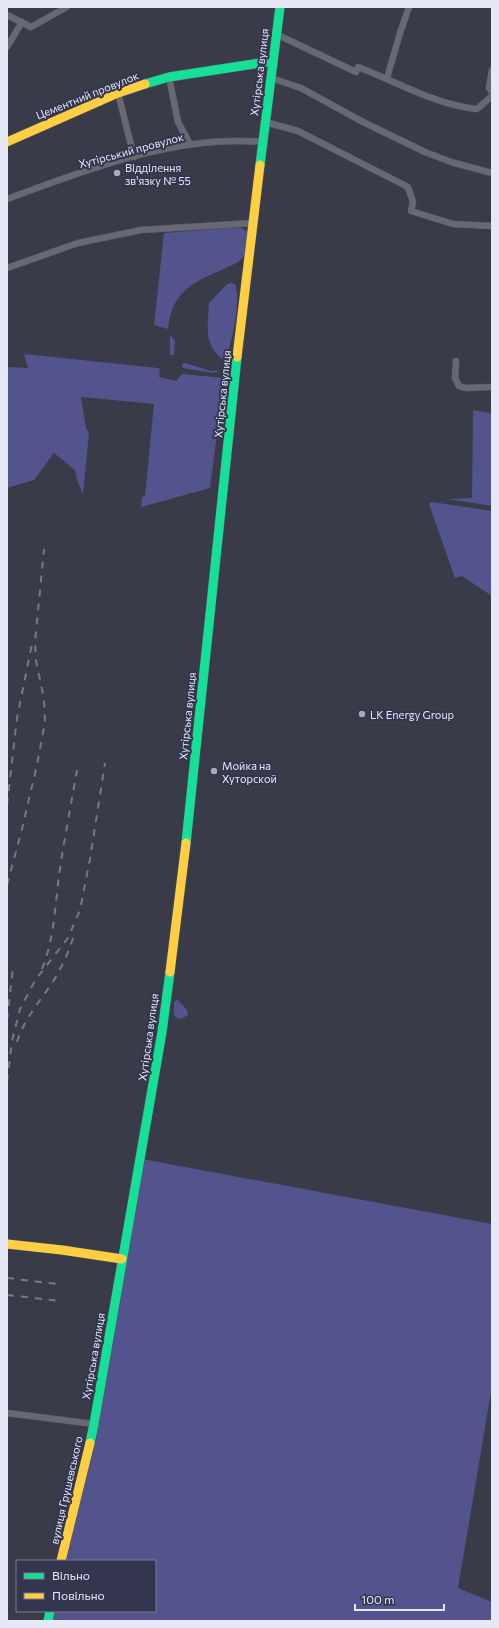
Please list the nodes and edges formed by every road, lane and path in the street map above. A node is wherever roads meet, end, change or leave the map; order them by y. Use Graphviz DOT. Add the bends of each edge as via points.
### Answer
graph roads {
  1 [pos="67,7"];
  2 [pos="280,7"];
  3 [pos="409,7"];
  4 [pos="7,15"];
  5 [pos="22,22"];
  6 [pos="276,34"];
  7 [pos="7,47"];
  8 [pos="273,61"];
  9 [pos="492,70"];
  10 [pos="169,77"];
  11 [pos="271,78"];
  12 [pos="386,78"];
  13 [pos="492,92"];
  14 [pos="118,93"];
  15 [pos="492,96"];
  16 [pos="266,122"];
  17 [pos="7,142"];
  18 [pos="263,142"];
  19 [pos="190,144"];
  20 [pos="134,157"];
  21 [pos="492,173"];
  22 [pos="7,199"];
  23 [pos="253,224"];
  24 [pos="492,226"];
  25 [pos="7,268"];
  26 [pos="456,361"];
  27 [pos="492,387"];
  28 [pos="7,1244"];
  29 [pos="122,1259"];
  30 [pos="7,1413"];
  31 [pos="94,1424"];
  32 [pos="62,1560"];
  1 -- 5 [label="street" via="32,27"];
  2 -- 6 [label="main road, Хутірська вулиця"];
  3 -- 12 [label="street"];
  4 -- 5 [label="street"];
  5 -- 7 [label="street"];
  6 -- 8 [label="main road, Хутірська вулиця"];
  6 -- 12 [label="street" via="356,72 358,66"];
  8 -- 10 [label="main road, Цементний провулок"];
  8 -- 11 [label="main road, Хутірська вулиця"];
  9 -- 13 [label="street" via="489,88"];
  10 -- 14 [label="main road, Цементний провулок"];
  10 -- 19 [label="street" via="178,122"];
  11 -- 16 [label="main road, Хутірська вулиця"];
  11 -- 21 [label="street" via="301,88 424,152"];
  12 -- 15 [label="street" via="460,108 478,109"];
  14 -- 17 [label="main road, Цементний провулок"];
  14 -- 20 [label="street"];
  16 -- 18 [label="main road, Хутірська вулиця"];
  16 -- 24 [label="street" via="298,131 408,187 413,202 411,211 453,224"];
  18 -- 19 [label="street, Хутірський провулок" via="244,140"];
  18 -- 23 [label="main road, Хутірська вулиця"];
  19 -- 20 [label="street, Хутірський провулок"];
  20 -- 22 [label="street, Хутірський провулок"];
  23 -- 25 [label="street" via="141,230 78,243"];
  23 -- 29 [label="main road, Хутірська вулиця" via="188,825 162,1032"];
  26 -- 27 [label="street" via="455,378 459,386"];
  28 -- 29 [label="main road"];
  29 -- 31 [label="main road, Хутірська вулиця"];
  30 -- 31 [label="street"];
  31 -- 32 [label="main road, вулиця Грушевського"];
}
